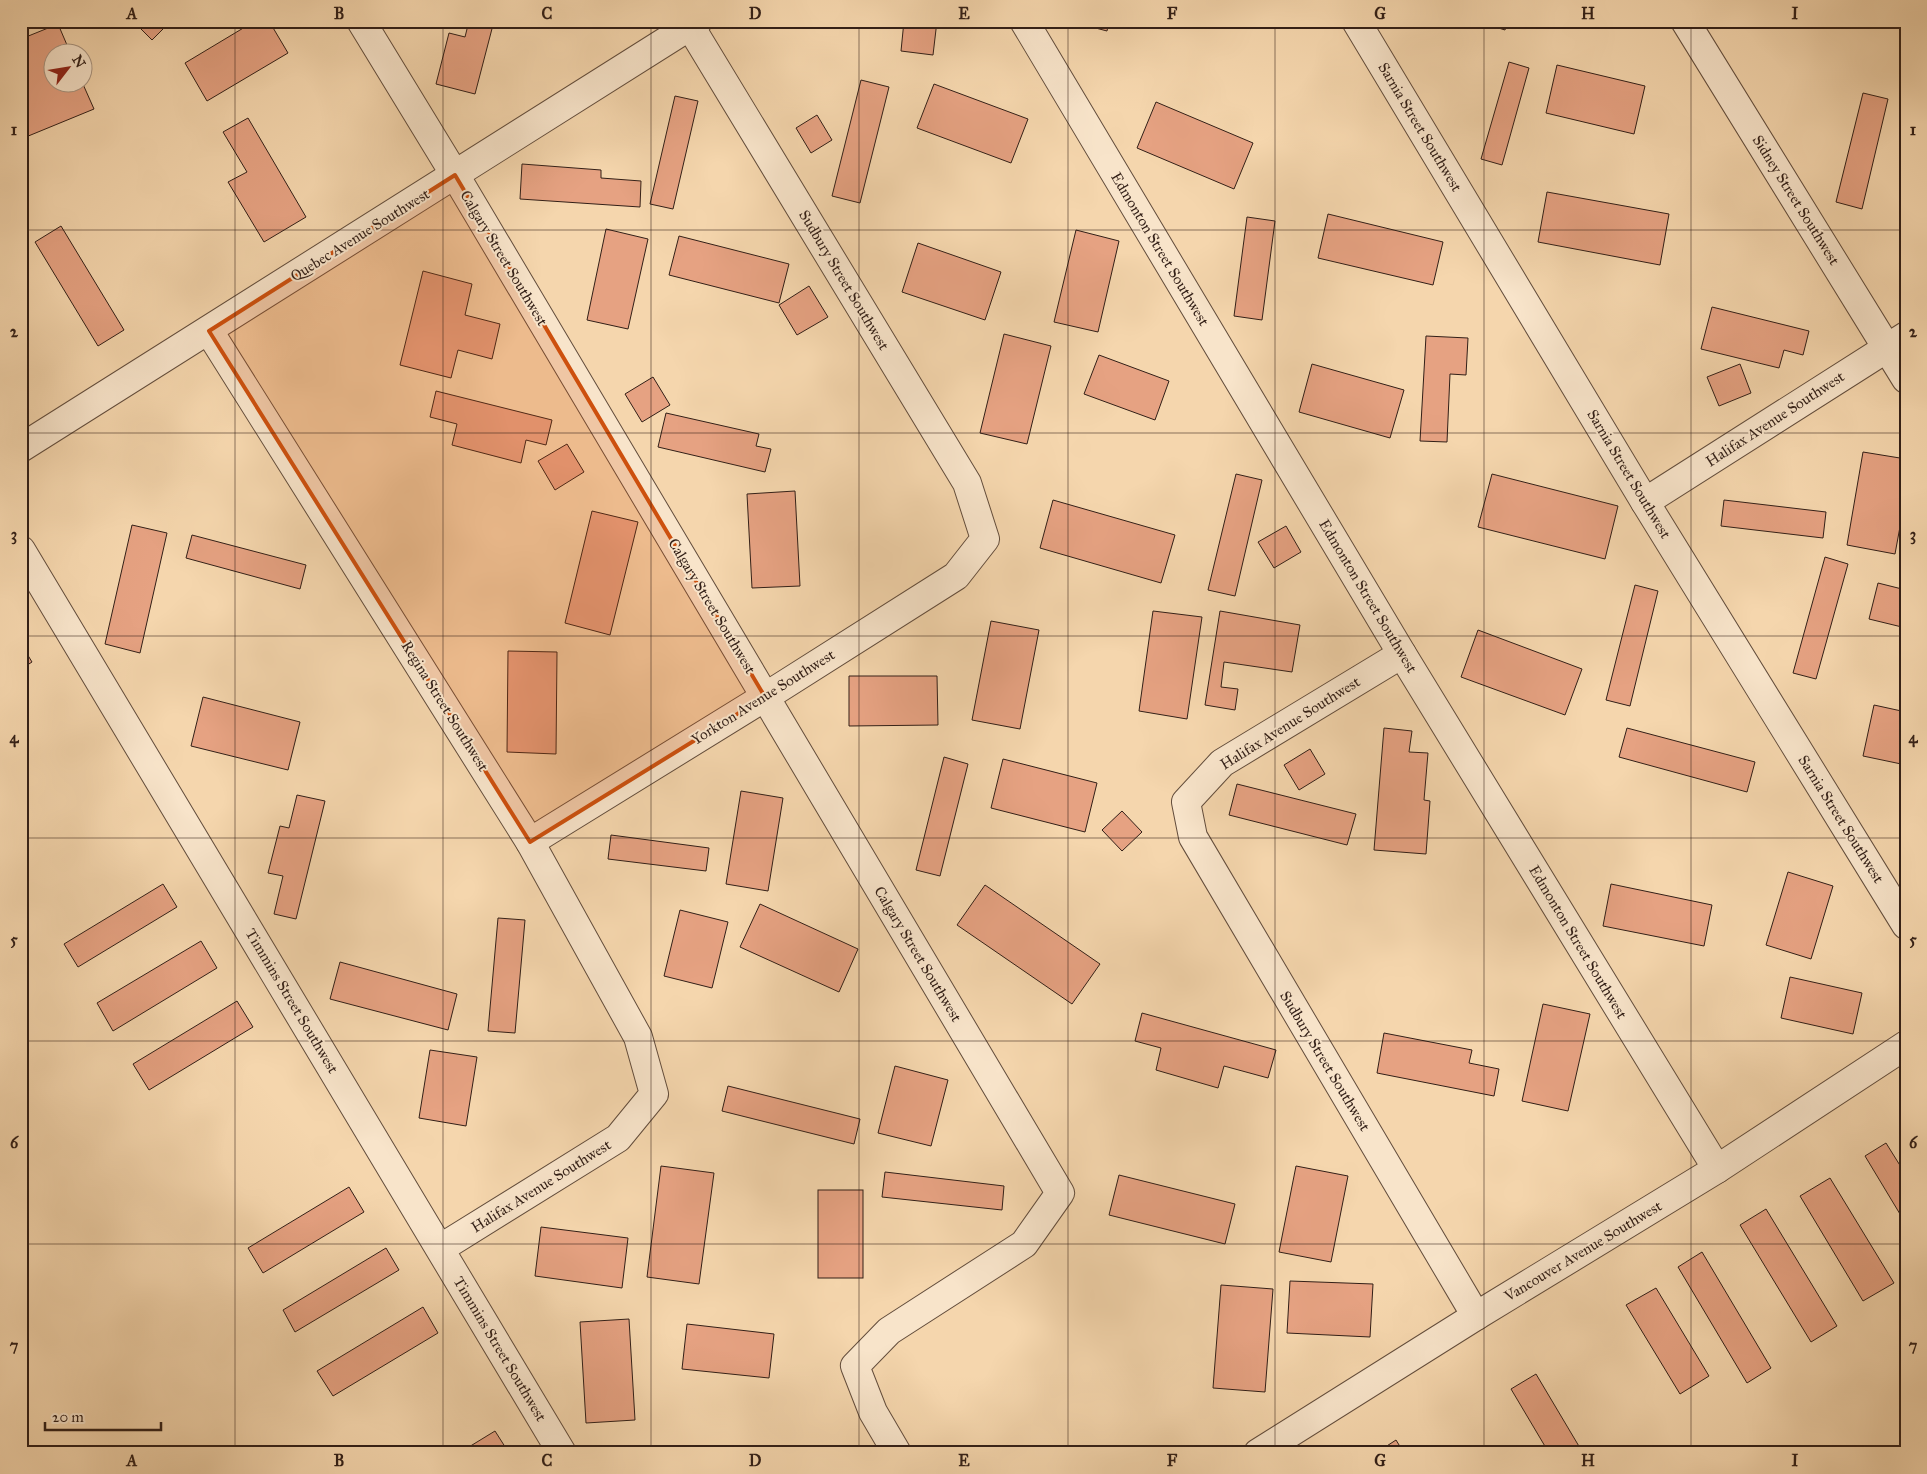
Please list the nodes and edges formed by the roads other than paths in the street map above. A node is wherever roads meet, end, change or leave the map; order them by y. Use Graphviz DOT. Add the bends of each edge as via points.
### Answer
graph roads {
  1 [pos="361,21"];
  2 [pos="1024,21"];
  3 [pos="1356,21"];
  4 [pos="1685,21"];
  5 [pos="694,24"];
  6 [pos="455,175"];
  7 [pos="209,331"];
  8 [pos="1896,342"];
  9 [pos="1906,380"];
  10 [pos="21,448"];
  11 [pos="1645,502"];
  12 [pos="985,540"];
  13 [pos="21,550"];
  14 [pos="1402,654"];
  15 [pos="766,697"];
  16 [pos="1186,802"];
  17 [pos="530,842"];
  18 [pos="1906,925"];
  19 [pos="1906,1046"];
  20 [pos="654,1094"];
  21 [pos="1716,1169"];
  22 [pos="441,1248"];
  23 [pos="1476,1316"];
  24 [pos="562,1453"];
  25 [pos="897,1453"];
  26 [pos="1258,1453"];
  1 -- 6 [label="street, Calgary Street Southwest"];
  2 -- 14 [label="street, Edmonton Street Southwest"];
  3 -- 11 [label="street, Sarnia Street Southwest"];
  4 -- 8 [label="street, Sidney Street Southwest"];
  5 -- 6 [label="street, Quebec Avenue Southwest"];
  5 -- 12 [label="street, Sudbury Street Southwest" via="967,483"];
  6 -- 7 [label="street, Quebec Avenue Southwest"];
  6 -- 15 [label="street, Calgary Street Southwest"];
  7 -- 10 [label="street, Quebec Avenue Southwest"];
  7 -- 17 [label="street, Regina Street Southwest"];
  8 -- 9 [label="street, Sidney Street Southwest"];
  8 -- 11 [label="street, Halifax Avenue Southwest"];
  11 -- 18 [label="street, Sarnia Street Southwest"];
  12 -- 15 [label="street, Yorkton Avenue Southwest" via="956,576"];
  13 -- 22 [label="street, Timmins Street Southwest"];
  14 -- 16 [label="street, Halifax Avenue Southwest" via="1222,763"];
  14 -- 21 [label="street, Edmonton Street Southwest"];
  15 -- 17 [label="street, Yorkton Avenue Southwest"];
  15 -- 25 [label="street, Calgary Street Southwest" via="1060,1192 1024,1244 889,1331 855,1366 873,1412"];
  16 -- 23 [label="street, Sudbury Street Southwest" via="1192,837"];
  17 -- 20 [label="street, Regina Street Southwest" via="638,1037"];
  19 -- 21 [label="street, Vancouver Avenue Southwest"];
  20 -- 22 [label="street, Halifax Avenue Southwest" via="618,1138"];
  21 -- 23 [label="street, Vancouver Avenue Southwest"];
  22 -- 24 [label="street, Timmins Street Southwest"];
  23 -- 26 [label="street, Vancouver Avenue Southwest"];
}
